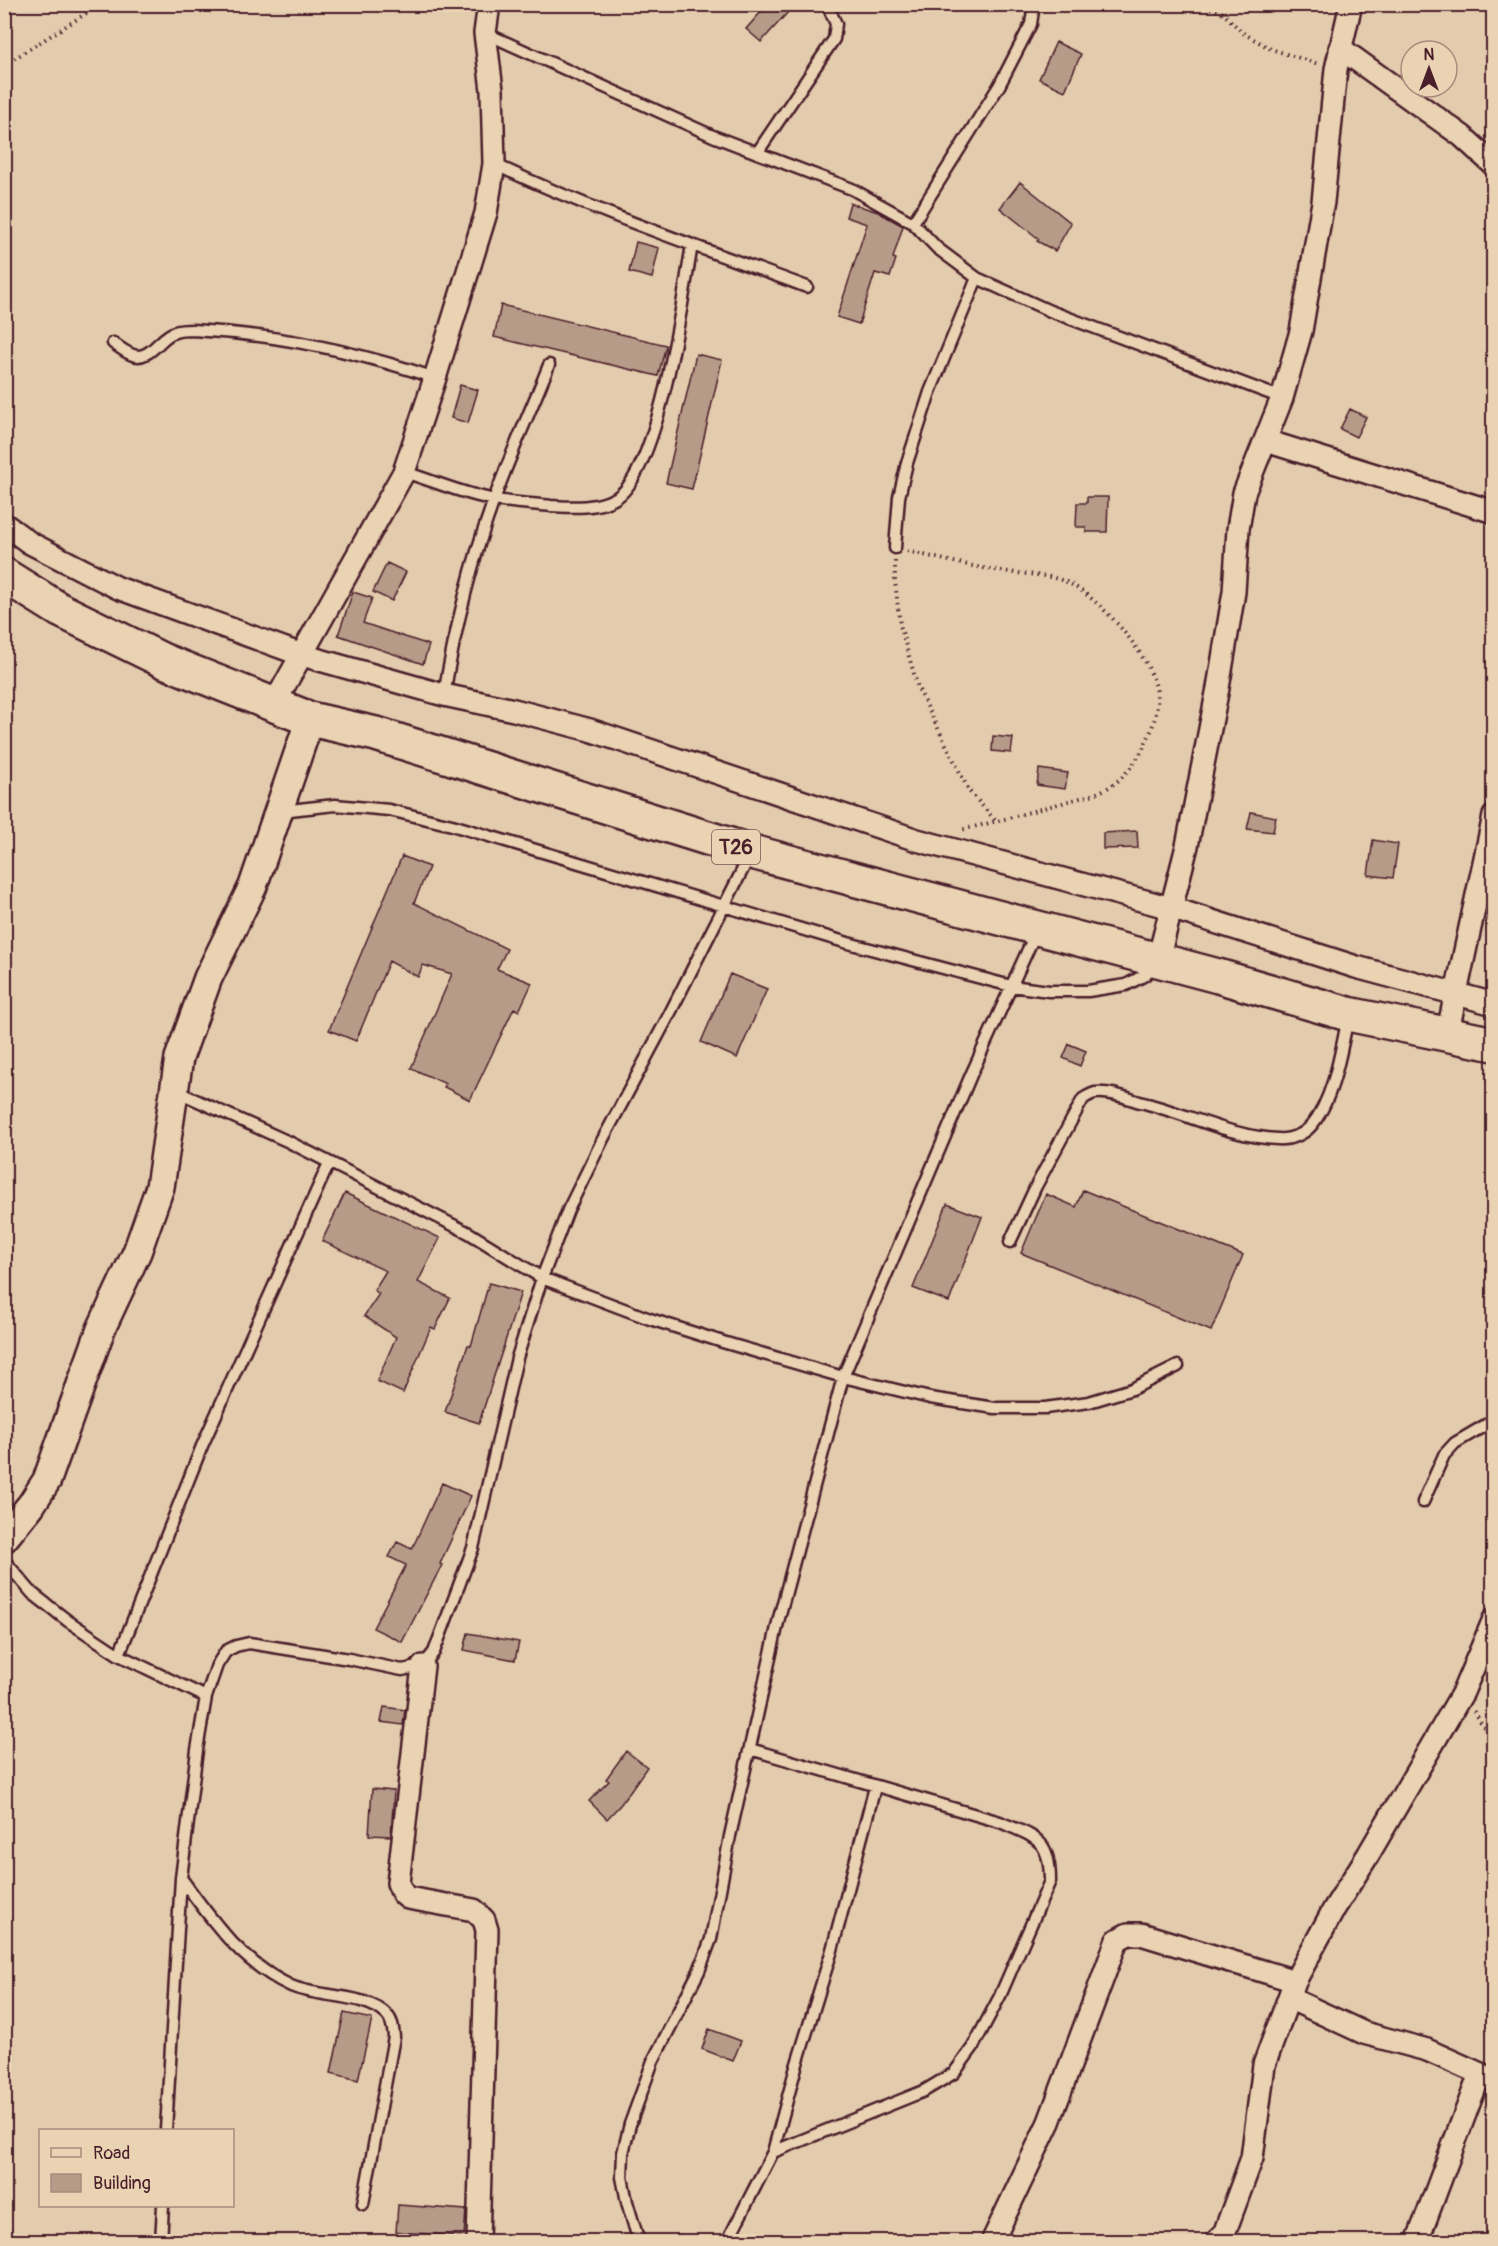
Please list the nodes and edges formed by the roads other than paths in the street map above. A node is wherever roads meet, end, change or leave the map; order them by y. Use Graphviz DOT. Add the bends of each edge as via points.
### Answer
graph roads {
  1 [pos="489,4"];
  2 [pos="827,4"];
  3 [pos="1034,4"];
  4 [pos="1351,4"];
  5 [pos="485,33"];
  6 [pos="1340,48"];
  7 [pos="757,153"];
  8 [pos="494,164"];
  9 [pos="1494,165"];
  10 [pos="913,223"];
  11 [pos="692,245"];
  12 [pos="977,278"];
  13 [pos="807,288"];
  14 [pos="113,344"];
  15 [pos="549,365"];
  16 [pos="435,378"];
  17 [pos="1282,398"];
  18 [pos="1266,441"];
  19 [pos="404,472"];
  20 [pos="494,500"];
  21 [pos="1494,512"];
  22 [pos="4,524"];
  23 [pos="895,548"];
  24 [pos="4,575"];
  25 [pos="302,655"];
  26 [pos="444,695"];
  27 [pos="274,704"];
  28 [pos="310,719"];
  29 [pos="278,811"];
  30 [pos="1494,816"];
  31 [pos="752,852"];
  32 [pos="724,905"];
  33 [pos="1171,909"];
  34 [pos="1037,928"];
  35 [pos="1158,960"];
  36 [pos="1011,986"];
  37 [pos="1456,996"];
  38 [pos="1494,1004"];
  39 [pos="1348,1014"];
  40 [pos="1447,1035"];
  41 [pos="1494,1044"];
  42 [pos="176,1091"];
  43 [pos="329,1163"];
  44 [pos="1010,1242"];
  45 [pos="542,1278"];
  46 [pos="1178,1366"];
  47 [pos="843,1377"];
  48 [pos="1494,1420"];
  49 [pos="1423,1502"];
  50 [pos="4,1538"];
  51 [pos="4,1560"];
  52 [pos="1494,1619"];
  53 [pos="119,1655"];
  54 [pos="423,1666"];
  55 [pos="206,1696"];
  56 [pos="750,1749"];
  57 [pos="875,1787"];
  58 [pos="181,1878"];
  59 [pos="1292,1989"];
  60 [pos="1487,2077"];
  61 [pos="166,2129"];
  62 [pos="773,2152"];
  63 [pos="363,2204"];
  64 [pos="163,2207"];
  65 [pos="161,2241"];
  66 [pos="478,2241"];
  67 [pos="639,2241"];
  68 [pos="727,2241"];
  69 [pos="992,2241"];
  70 [pos="1216,2241"];
  71 [pos="1417,2241"];
  1 -- 5 [label="street"];
  2 -- 7 [label="lane" via="836,24 834,39"];
  3 -- 10 [label="lane" via="1031,24 999,86"];
  4 -- 6 [label="street"];
  5 -- 7 [label="lane"];
  5 -- 8 [label="street" via="492,90"];
  6 -- 9 [label="street" via="1462,136"];
  6 -- 17 [label="street" via="1323,202 1301,331"];
  7 -- 10 [label="lane" via="852,189"];
  8 -- 11 [label="lane" via="544,188"];
  8 -- 16 [label="street" via="486,213"];
  10 -- 12 [label="lane" via="937,248"];
  11 -- 13 [label="lane"];
  11 -- 20 [label="lane" via="661,404 650,441 628,487 615,499 594,505 572,507"];
  12 -- 17 [label="lane" via="1050,310"];
  12 -- 23 [label="lane" via="930,392 908,463 899,497"];
  14 -- 16 [label="lane" via="141,356 174,332 231,333 336,350"];
  15 -- 20 [label="lane"];
  16 -- 19 [label="street"];
  17 -- 18 [label="street"];
  18 -- 21 [label="street"];
  18 -- 33 [label="street" via="1244,494 1234,592 1218,688"];
  19 -- 20 [label="lane"];
  19 -- 25 [label="street"];
  20 -- 26 [label="lane" via="464,598"];
  22 -- 25 [label="street" via="30,543 118,588"];
  24 -- 27 [label="highway, T26" via="60,610 154,656"];
  25 -- 26 [label="street"];
  25 -- 27 [label="street"];
  26 -- 33 [label="street" via="590,730 917,840"];
  27 -- 28 [label="highway, T26"];
  28 -- 29 [label="street"];
  28 -- 31 [label="highway, T26" via="376,734"];
  29 -- 32 [label="lane" via="335,805 389,810"];
  29 -- 42 [label="street" via="253,886 194,1014 179,1058"];
  30 -- 37 [label="street"];
  31 -- 32 [label="lane"];
  31 -- 34 [label="highway, T26"];
  32 -- 36 [label="lane"];
  32 -- 45 [label="lane" via="568,1210"];
  33 -- 35 [label="street"];
  33 -- 37 [label="street"];
  34 -- 35 [label="highway, T26"];
  34 -- 36 [label="lane"];
  35 -- 36 [label="lane" via="1145,975 1126,985 1078,991"];
  35 -- 39 [label="highway, T26"];
  36 -- 47 [label="lane"];
  37 -- 38 [label="street"];
  37 -- 40 [label="street"];
  39 -- 40 [label="highway, T26"];
  39 -- 44 [label="lane" via="1325,1104 1311,1126 1299,1136 1280,1139 1241,1133 1112,1095 1095,1093 1083,1099"];
  40 -- 41 [label="highway, T26"];
  42 -- 43 [label="lane"];
  42 -- 50 [label="street" via="159,1187 137,1252 101,1329 47,1480"];
  43 -- 45 [label="lane" via="469,1233"];
  43 -- 53 [label="lane" via="202,1446"];
  45 -- 47 [label="lane" via="715,1340"];
  45 -- 54 [label="lane" via="517,1358 473,1548 434,1652"];
  46 -- 47 [label="lane" via="1132,1389 1089,1402 1045,1408 995,1408 930,1398"];
  47 -- 56 [label="lane" via="779,1618"];
  48 -- 49 [label="lane" via="1455,1443 1444,1455"];
  51 -- 53 [label="lane" via="32,1593"];
  52 -- 59 [label="street" via="1463,1692 1334,1909"];
  53 -- 55 [label="lane"];
  54 -- 55 [label="lane" via="402,1670 249,1643 226,1652"];
  54 -- 66 [label="street" via="398,1883 408,1898 474,1910 487,1930"];
  55 -- 58 [label="lane"];
  56 -- 57 [label="lane"];
  56 -- 67 [label="lane" via="711,1939 653,2061 623,2153 622,2177"];
  57 -- 62 [label="lane"];
  57 -- 62 [label="lane" via="1000,1822 1034,1837 1047,1849 1050,1881 1000,1996 954,2073 924,2091"];
  58 -- 61 [label="lane"];
  58 -- 63 [label="lane" via="243,1955 292,1987 373,2006 387,2015 393,2025"];
  59 -- 60 [label="street" via="1364,2033 1427,2050"];
  59 -- 69 [label="street" via="1141,1934 1128,1934 1116,1941 1049,2122"];
  59 -- 70 [label="street" via="1264,2065 1252,2158 1224,2234"];
  60 -- 71 [label="street"];
  62 -- 68 [label="lane"];
  64 -- 65 [label="lane"];
}
